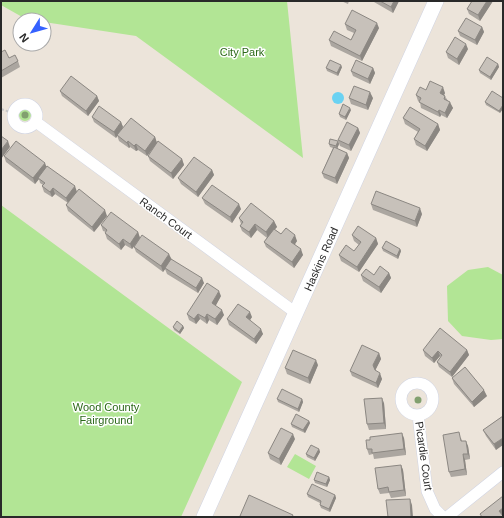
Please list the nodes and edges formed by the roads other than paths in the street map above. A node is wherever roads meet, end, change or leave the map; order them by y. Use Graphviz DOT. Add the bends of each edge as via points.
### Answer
graph roads {
  1 [pos="436,1"];
  2 [pos="36,122"];
  3 [pos="296,313"];
  4 [pos="418,415"];
  5 [pos="503,472"];
  6 [pos="204,517"];
  7 [pos="443,517"];
  8 [pos="447,517"];
  1 -- 3 [label="main road, Haskins Road"];
  2 -- 2 [label="street" via="27,129 19,127 14,121 13,113 18,106 30,104 38,114"];
  2 -- 3 [label="street, Ranch Court"];
  3 -- 6 [label="main road, Haskins Road"];
  4 -- 7 [label="street, Picardie Court" via="427,491 435,508"];
  5 -- 8 [label="street"];
}
